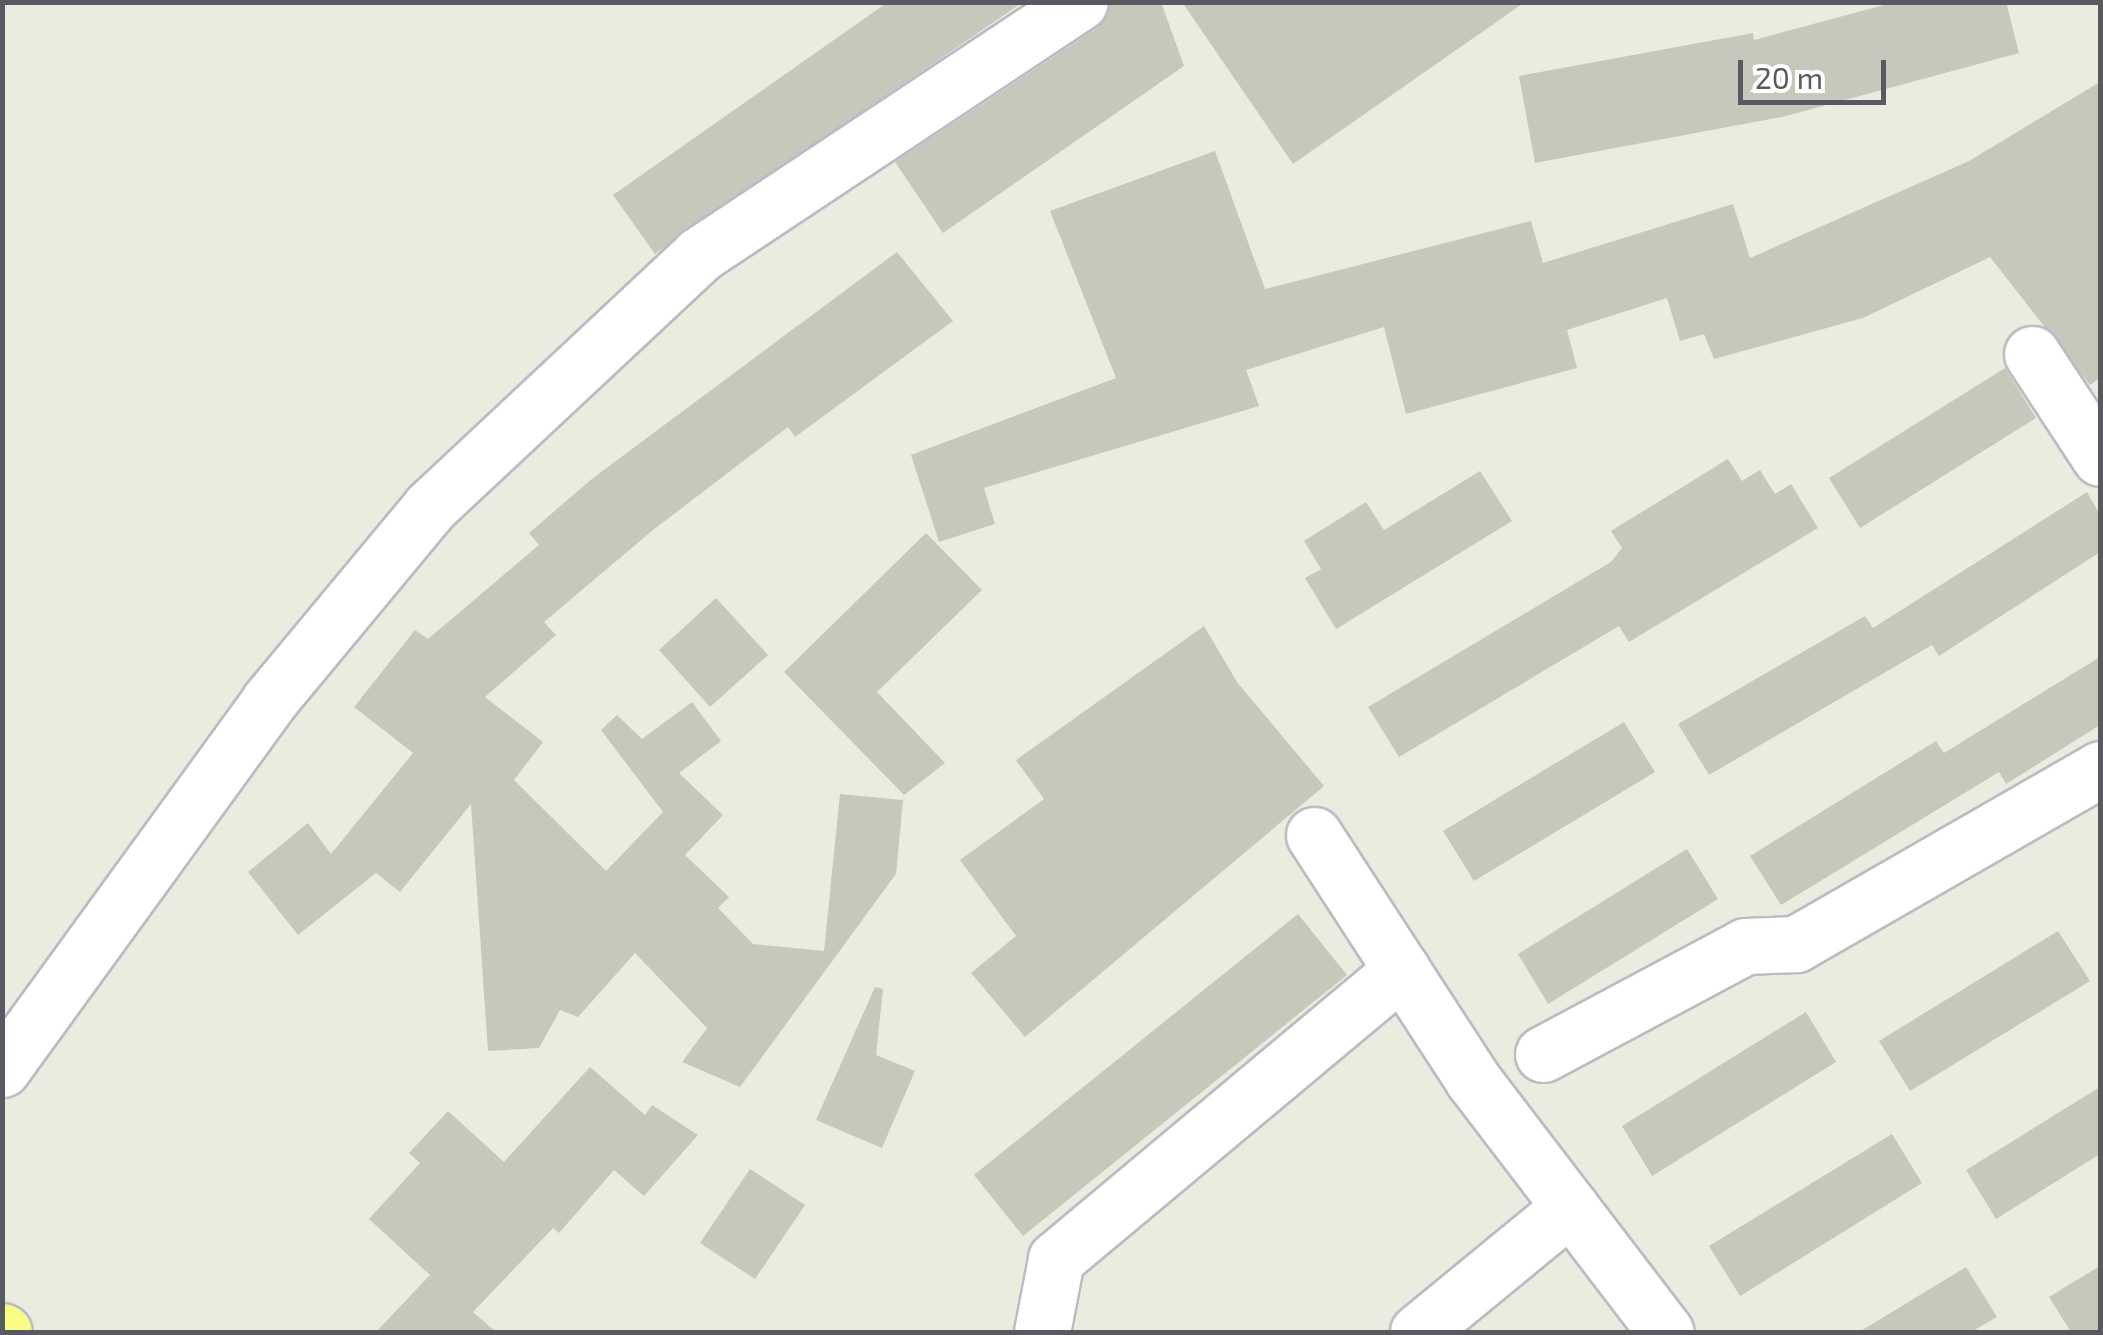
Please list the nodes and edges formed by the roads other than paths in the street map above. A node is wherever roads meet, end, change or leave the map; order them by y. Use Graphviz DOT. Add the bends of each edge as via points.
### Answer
graph roads {
  1 [pos="1080,2"];
  2 [pos="2032,354"];
  3 [pos="2100,458"];
  4 [pos="2100,769"];
  5 [pos="1314,835"];
  6 [pos="1402,970"];
  7 [pos="1543,1054"];
  8 [pos="2,1068"];
  9 [pos="1570,1207"];
  10 [pos="1042,1332"];
  11 [pos="1418,1332"];
  12 [pos="1666,1332"];
  1 -- 8 [label="street" via="699,255 430,507 269,702"];
  2 -- 3 [label="street"];
  4 -- 7 [label="street" via="1796,944 1745,946"];
  5 -- 6 [label="street"];
  6 -- 9 [label="street"];
  6 -- 10 [label="street" via="1056,1259"];
  9 -- 11 [label="street"];
  9 -- 12 [label="street"];
}
